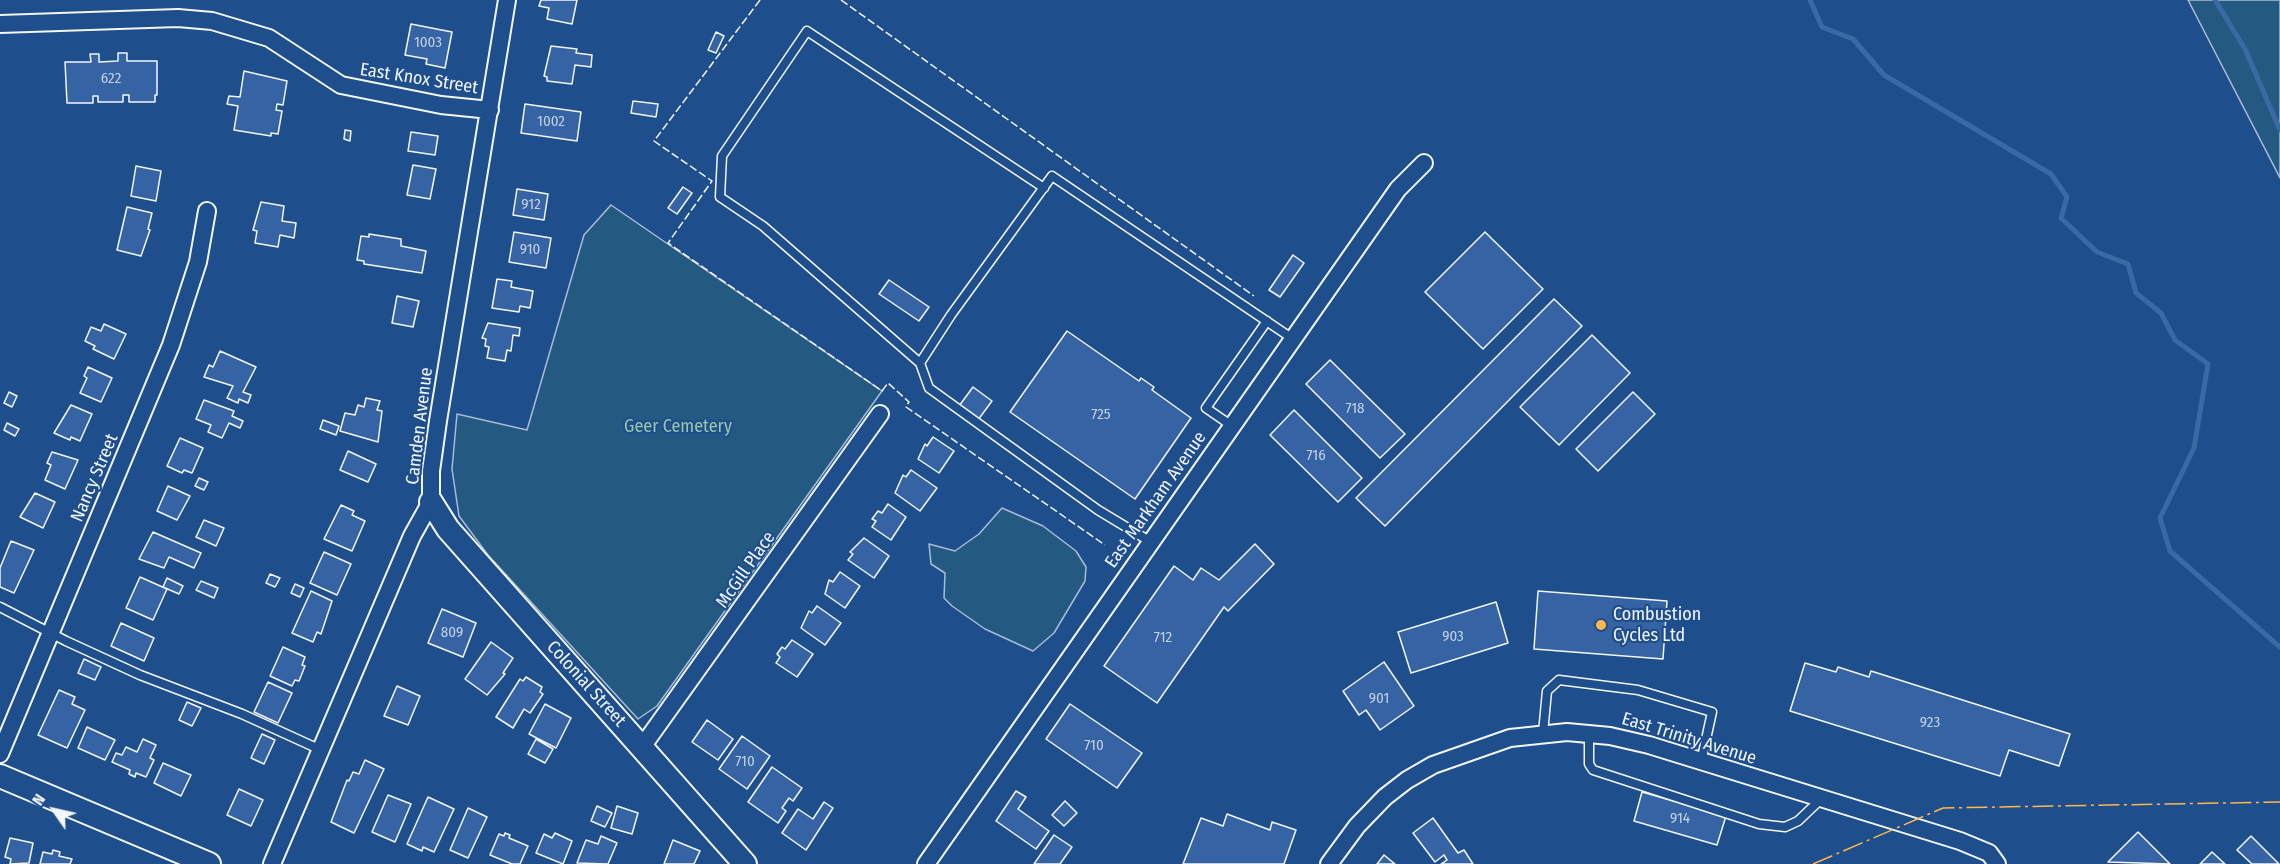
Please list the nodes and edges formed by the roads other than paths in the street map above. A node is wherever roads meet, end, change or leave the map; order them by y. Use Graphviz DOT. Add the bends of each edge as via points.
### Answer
graph roads {
  1 [pos="507,0"];
  2 [pos="0,24"];
  3 [pos="489,110"];
  4 [pos="1424,163"];
  5 [pos="1044,188"];
  6 [pos="207,212"];
  7 [pos="1267,321"];
  8 [pos="1293,339"];
  9 [pos="920,363"];
  10 [pos="880,414"];
  11 [pos="1232,426"];
  12 [pos="431,502"];
  13 [pos="1151,542"];
  14 [pos="0,607"];
  15 [pos="51,631"];
  16 [pos="1543,733"];
  17 [pos="1589,734"];
  18 [pos="642,747"];
  19 [pos="321,750"];
  20 [pos="0,754"];
  21 [pos="1701,762"];
  22 [pos="0,776"];
  23 [pos="1820,800"];
  24 [pos="209,864"];
  25 [pos="272,864"];
  26 [pos="744,864"];
  27 [pos="926,864"];
  28 [pos="1329,864"];
  29 [pos="1997,864"];
  1 -- 3 [label="street, Camden Avenue"];
  2 -- 3 [label="street, East Knox Street" via="178,18 212,21 269,38 341,85 441,105"];
  3 -- 12 [label="street, Camden Avenue" via="438,421"];
  4 -- 8 [label="street, East Markham Avenue" via="1398,189"];
  5 -- 7 [label="lane" via="1052,176"];
  5 -- 9 [label="lane"];
  5 -- 9 [label="lane" via="807,31 722,156 720,196 763,226"];
  6 -- 15 [label="street, Nancy Street" via="198,262 171,345"];
  7 -- 8 [label="lane"];
  7 -- 11 [label="lane" via="1206,408"];
  8 -- 11 [label="street, East Markham Avenue"];
  9 -- 13 [label="lane" via="929,388 1098,510"];
  10 -- 18 [label="street, McGill Place"];
  11 -- 13 [label="street, East Markham Avenue"];
  12 -- 18 [label="street, Colonial Street" via="448,529"];
  12 -- 19 [label="street, Camden Avenue" via="412,536"];
  13 -- 27 [label="street, East Markham Avenue"];
  14 -- 15 [label="lane"];
  15 -- 19 [label="lane" via="140,675 242,714"];
  15 -- 20 [label="street, Nancy Street"];
  16 -- 17 [label="street, East Trinity Avenue"];
  16 -- 21 [label="lane" via="1547,691 1559,680 1638,690 1712,712"];
  16 -- 28 [label="street, East Trinity Avenue" via="1488,744 1407,780 1357,826"];
  17 -- 21 [label="street, East Trinity Avenue" via="1620,738"];
  17 -- 23 [label="lane" via="1589,764 1593,770 1759,824 1785,827 1798,821"];
  18 -- 26 [label="street, Colonial Street"];
  19 -- 25 [label="street, Camden Avenue"];
  21 -- 23 [label="street, East Trinity Avenue"];
  22 -- 24 [label="street"];
  23 -- 29 [label="street, East Trinity Avenue" via="1960,841 1989,853"];
}
